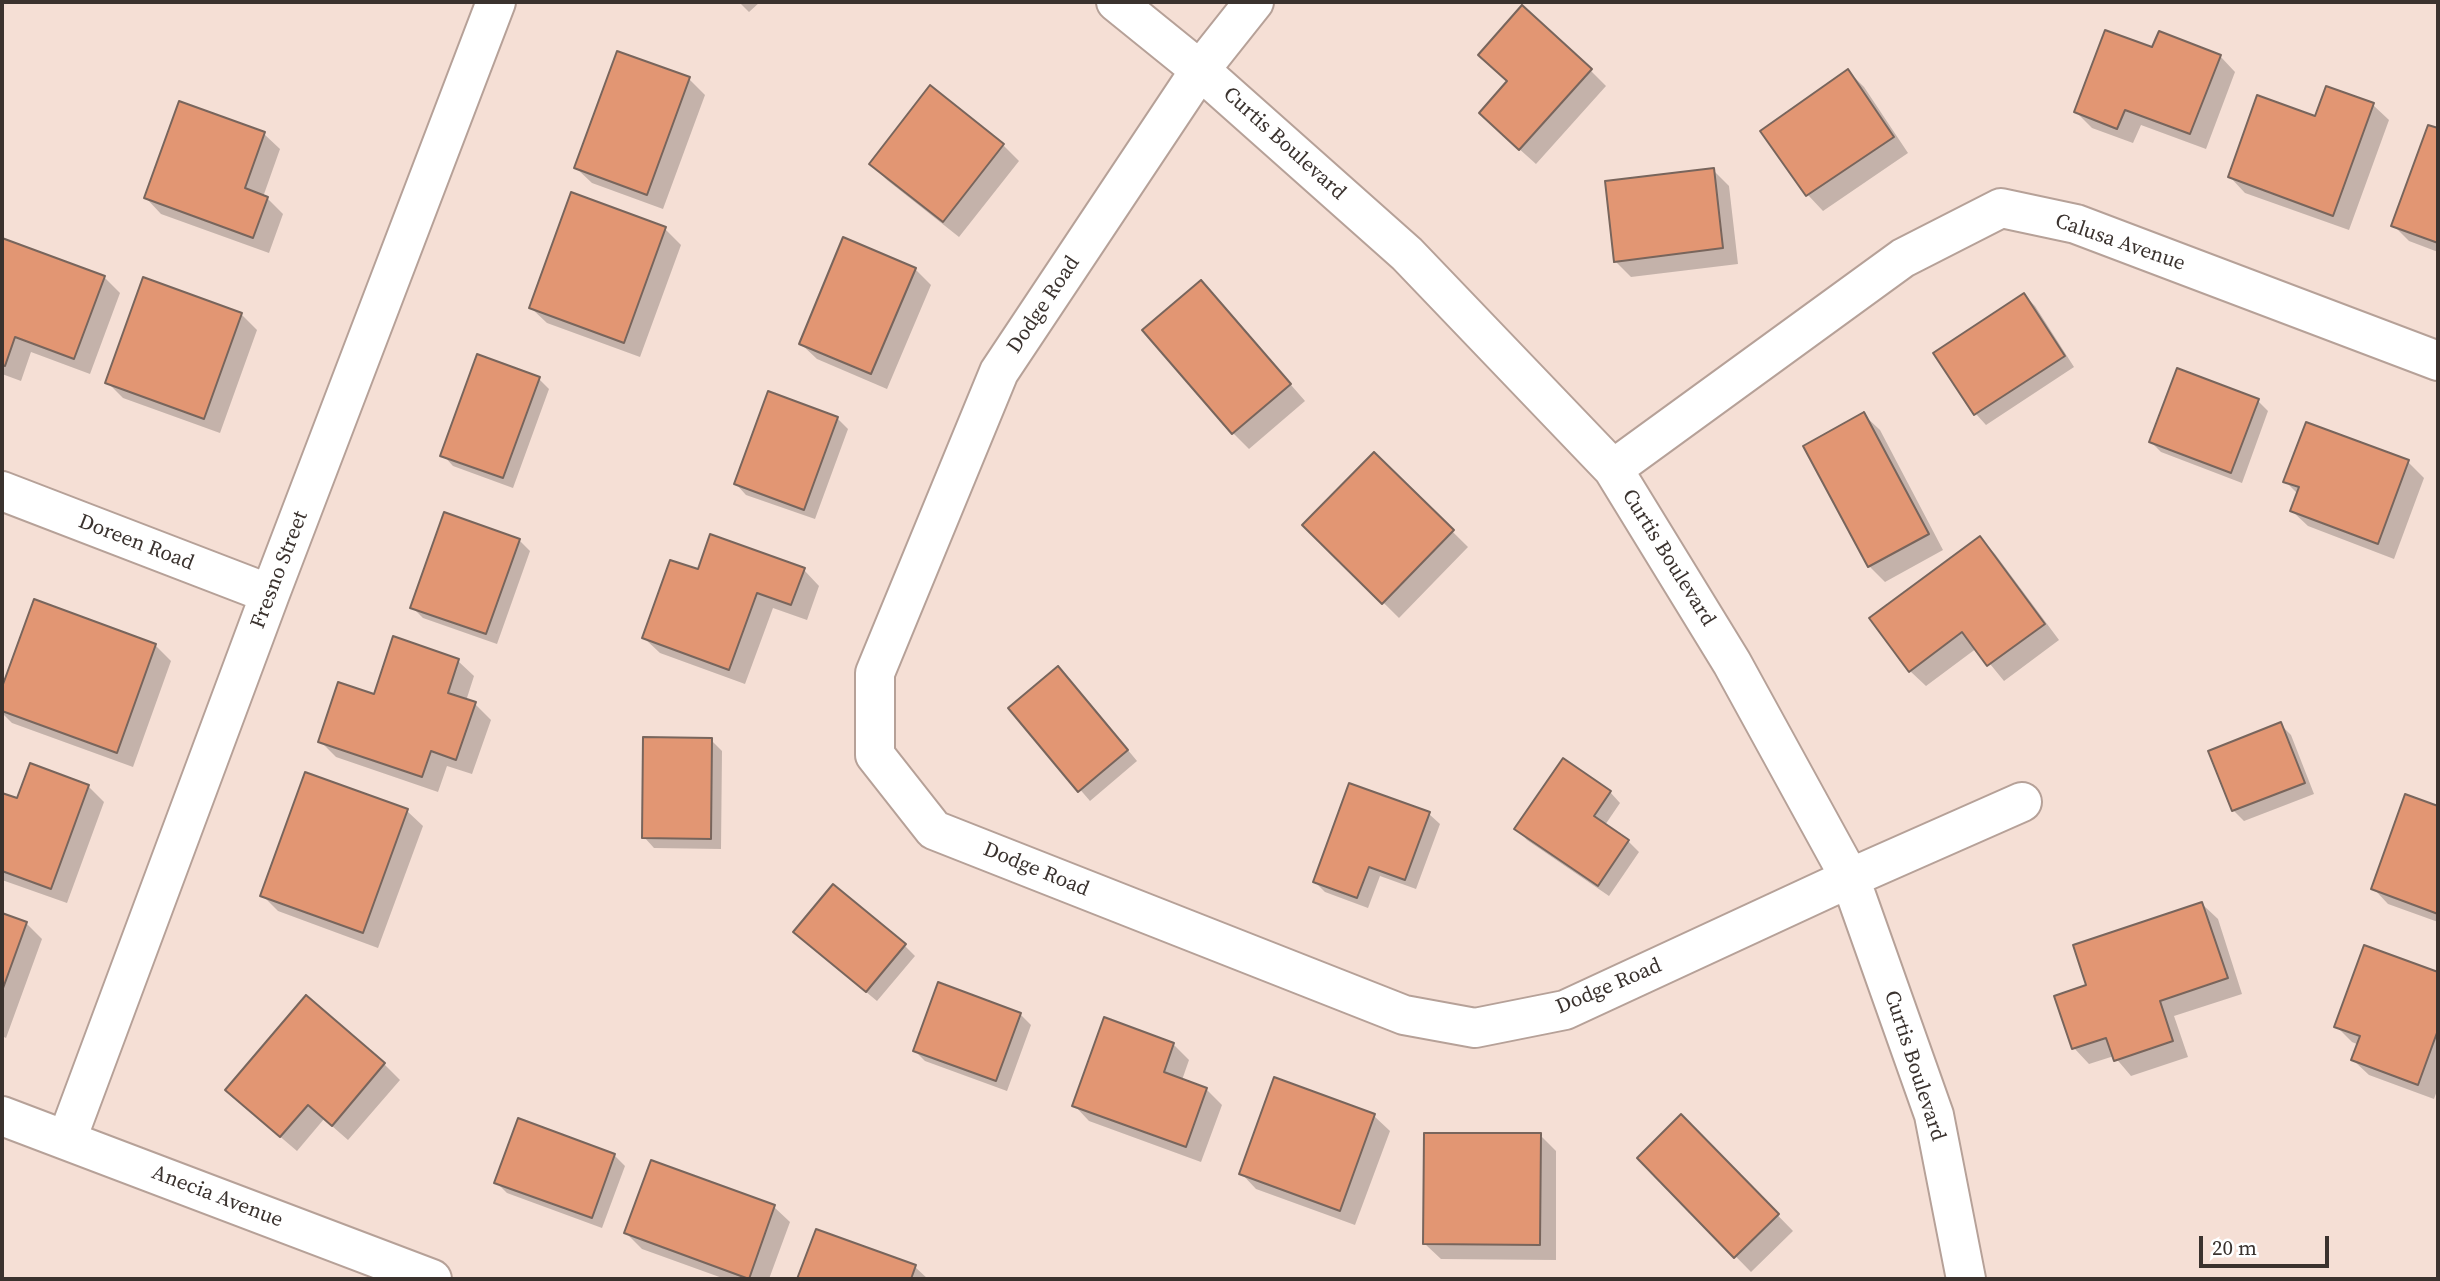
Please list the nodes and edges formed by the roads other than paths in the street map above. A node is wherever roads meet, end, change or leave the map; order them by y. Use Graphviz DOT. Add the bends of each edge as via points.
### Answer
graph roads {
  1 [pos="496,2"];
  2 [pos="1116,2"];
  3 [pos="1254,2"];
  4 [pos="1200,70"];
  5 [pos="2438,361"];
  6 [pos="1613,469"];
  7 [pos="2,491"];
  8 [pos="270,594"];
  9 [pos="2022,802"];
  10 [pos="1850,878"];
  11 [pos="2,1116"];
  12 [pos="67,1139"];
  13 [pos="432,1279"];
  14 [pos="1966,1279"];
  1 -- 8 [label="street, Fresno Street"];
  2 -- 4 [label="street, Curtis Boulevard"];
  3 -- 4 [label="street, Dodge Road"];
  4 -- 6 [label="street, Curtis Boulevard" via="1407,254"];
  4 -- 10 [label="street, Dodge Road" via="999,372 876,673 875,755 934,830 1404,1015 1475,1028 1565,1010"];
  5 -- 6 [label="street, Calusa Avenue" via="2076,224 2001,208 1903,258"];
  6 -- 10 [label="street, Curtis Boulevard" via="1732,663"];
  7 -- 8 [label="street, Doreen Road"];
  8 -- 12 [label="street, Fresno Street"];
  9 -- 10 [label="street, Dodge Road"];
  10 -- 14 [label="street, Curtis Boulevard" via="1934,1115"];
  11 -- 12 [label="street, Anecia Avenue"];
  12 -- 13 [label="street, Anecia Avenue"];
}
